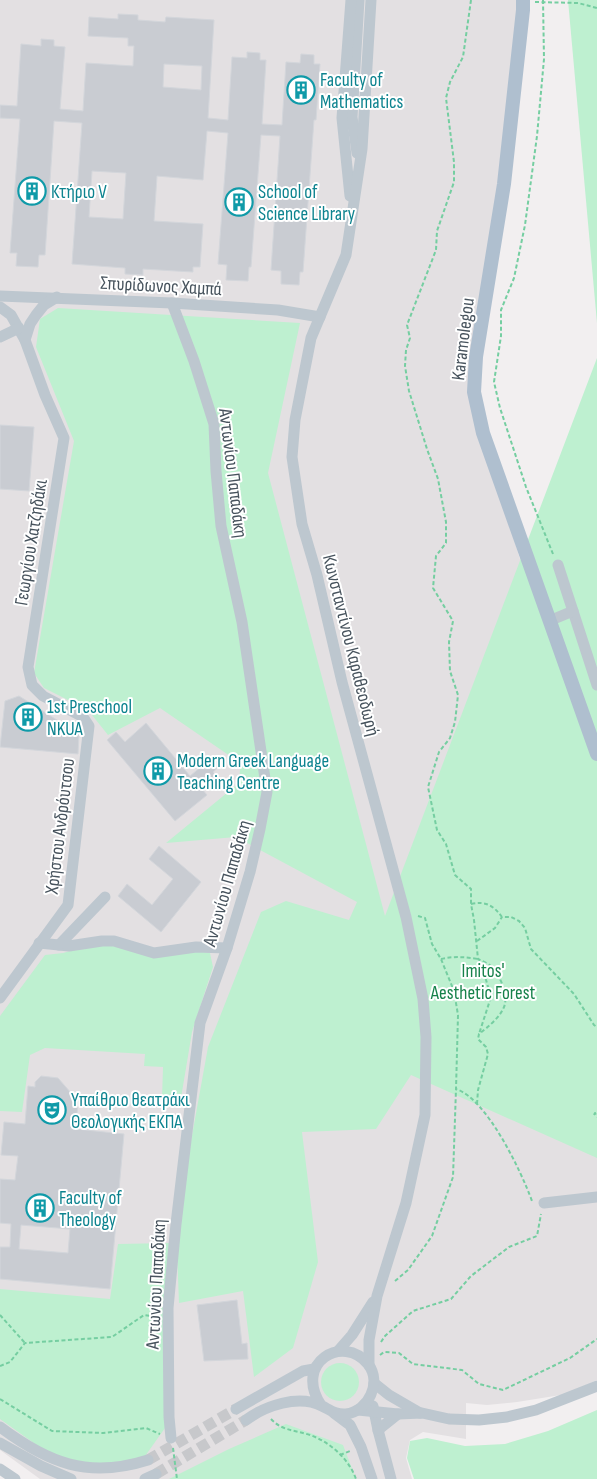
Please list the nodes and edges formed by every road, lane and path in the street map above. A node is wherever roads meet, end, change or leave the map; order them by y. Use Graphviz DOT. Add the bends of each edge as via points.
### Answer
graph roads {
  1 [pos="351,0"];
  2 [pos="359,0"];
  3 [pos="371,0"];
  4 [pos="471,0"];
  5 [pos="523,1"];
  6 [pos="543,1"];
  7 [pos="597,8"];
  8 [pos="360,167"];
  9 [pos="351,213"];
  10 [pos="0,296"];
  11 [pos="57,298"];
  12 [pos="172,303"];
  13 [pos="0,307"];
  14 [pos="320,317"];
  15 [pos="18,328"];
  16 [pos="0,337"];
  17 [pos="25,340"];
  18 [pos="558,565"];
  19 [pos="573,611"];
  20 [pos="549,621"];
  21 [pos="597,684"];
  22 [pos="89,726"];
  23 [pos="597,754"];
  24 [pos="104,896"];
  25 [pos="471,904"];
  26 [pos="406,917"];
  27 [pos="502,917"];
  28 [pos="476,942"];
  29 [pos="39,943"];
  30 [pos="59,945"];
  31 [pos="227,948"];
  32 [pos="478,959"];
  33 [pos="441,960"];
  34 [pos="0,998"];
  35 [pos="597,1027"];
  36 [pos="479,1034"];
  37 [pos="456,1089"];
  38 [pos="477,1104"];
  39 [pos="594,1115"];
  40 [pos="597,1117"];
  41 [pos="597,1197"];
  42 [pos="544,1203"];
  43 [pos="392,1283"];
  44 [pos="377,1296"];
  45 [pos="0,1315"];
  46 [pos="168,1318"];
  47 [pos="597,1339"];
  48 [pos="25,1343"];
  49 [pos="381,1343"];
  50 [pos="338,1351"];
  51 [pos="369,1365"];
  52 [pos="0,1366"];
  53 [pos="314,1369"];
  54 [pos="597,1386"];
  55 [pos="373,1388"];
  56 [pos="0,1399"];
  57 [pos="321,1405"];
  58 [pos="236,1409"];
  59 [pos="263,1409"];
  60 [pos="358,1410"];
  61 [pos="374,1411"];
  62 [pos="334,1413"];
  63 [pos="398,1414"];
  64 [pos="422,1414"];
  65 [pos="246,1420"];
  66 [pos="0,1427"];
  67 [pos="378,1430"];
  68 [pos="171,1438"];
  69 [pos="0,1443"];
  70 [pos="148,1460"];
  71 [pos="0,1469"];
  72 [pos="156,1474"];
  73 [pos="15,1479"];
  74 [pos="71,1479"];
  75 [pos="145,1479"];
  76 [pos="177,1479"];
  77 [pos="356,1479"];
  78 [pos="372,1479"];
  79 [pos="391,1479"];
  1 -- 9 [label="street" via="342,118"];
  2 -- 8 [label="street" via="352,117"];
  3 -- 8 [label="street, Κωνσταντίνου Καραθεοδωρή"];
  4 -- 25 [label="path" via="463,57 446,98 454,182 438,231 434,257 407,326 410,338 405,366 409,391 438,479 446,522 446,543 436,556 433,588 452,621 450,671 458,695 450,738 439,752 428,787 437,830 446,844 455,875 471,889"];
  5 -- 6 [label="path"];
  5 -- 20 [label="main road, Karamolegou" via="504,184 476,357 474,392 483,433"];
  6 -- 7 [label="path" via="578,3"];
  6 -- 18 [label="path" via="543,75 538,136 514,278 501,310 502,336 494,382 526,487"];
  8 -- 9 [label="street, Κωνσταντίνου Καραθεοδωρή"];
  9 -- 14 [label="street, Κωνσταντίνου Καραθεοδωρή" via="346,255"];
  10 -- 11 [label="street, Σπυρίδωνος Χαμπά"];
  11 -- 12 [label="street, Σπυρίδωνος Χαμπά"];
  11 -- 17 [label="street" via="44,305 36,315"];
  12 -- 14 [label="street, Σπυρίδωνος Χαμπά" via="278,310"];
  12 -- 31 [label="street, Αντωνίου Παπαδάκη" via="214,424 222,526 242,622 267,792 250,872"];
  13 -- 15 [label="street, Γεωργίου Χατζηδάκι" via="11,315"];
  14 -- 26 [label="street, Κωνσταντίνου Καραθεοδωρή" via="311,338 297,412 292,458 294,473 302,524"];
  15 -- 16 [label="street"];
  15 -- 17 [label="street, Γεωργίου Χατζηδάκι"];
  17 -- 22 [label="street, Γεωργίου Χατζηδάκι" via="64,438 28,667 32,685 43,696 83,717"];
  18 -- 19 [label="street"];
  19 -- 20 [label="street"];
  19 -- 21 [label="street"];
  20 -- 23 [label="main road, Karamolegou"];
  22 -- 29 [label="street, Χρήστου Ανδρόυτσου" via="68,904"];
  24 -- 30 [label="street"];
  25 -- 27 [label="path" via="487,904"];
  25 -- 28 [label="path"];
  26 -- 33 [label="path" via="425,918 432,944"];
  26 -- 44 [label="street, Κωνσταντίνου Καραθεοδωρή" via="423,999 425,1115 406,1203"];
  27 -- 28 [label="path" via="495,928"];
  27 -- 35 [label="path" via="519,921 525,928 531,949 574,994"];
  28 -- 32 [label="path"];
  29 -- 30 [label="street"];
  29 -- 34 [label="street, Χρήστου Ανδρόυτσου"];
  30 -- 31 [label="street" via="114,941 154,953 196,947"];
  31 -- 46 [label="street, Αντωνίου Παπαδάκη" via="200,1023"];
  32 -- 33 [label="path" via="450,957"];
  32 -- 36 [label="path" via="490,997"];
  32 -- 36 [label="path" via="491,965 498,976 505,1005"];
  33 -- 37 [label="path" via="454,991 458,1015"];
  36 -- 38 [label="path" via="478,1039 488,1054"];
  37 -- 38 [label="path"];
  37 -- 43 [label="path" via="453,1177 432,1236 408,1270"];
  38 -- 42 [label="path" via="502,1138 533,1203"];
  39 -- 40 [label="path"];
  41 -- 42 [label="street"];
  42 -- 49 [label="path" via="537,1236 509,1247 471,1276 451,1299 413,1311"];
  44 -- 50 [label="street, Κωνσταντίνου Καραθεοδωρή"];
  44 -- 51 [label="street, Κωνσταντίνου Καραθεοδωρή" via="369,1340"];
  45 -- 48 [label="path"];
  46 -- 48 [label="path" via="144,1315 112,1337"];
  46 -- 68 [label="street, Αντωνίου Παπαδάκη"];
  47 -- 51 [label="path" via="570,1358 504,1390 479,1384 462,1370 413,1364 400,1353 384,1352"];
  48 -- 52 [label="path" via="10,1362"];
  50 -- 51 [label="street" via="360,1356"];
  50 -- 53 [label="street" via="321,1353"];
  51 -- 55 [label="street"];
  53 -- 57 [label="street" via="312,1388"];
  53 -- 58 [label="street" via="303,1371"];
  54 -- 64 [label="street" via="536,1410 507,1417 479,1420"];
  55 -- 60 [label="street" via="366,1403"];
  55 -- 61 [label="street"];
  55 -- 64 [label="street"];
  56 -- 68 [label="path" via="52,1431 103,1433 146,1428"];
  57 -- 59 [label="street" via="290,1402"];
  57 -- 62 [label="street"];
  59 -- 65 [label="street"];
  59 -- 77 [label="path" via="278,1426 310,1435 336,1449"];
  60 -- 61 [label="street"];
  60 -- 62 [label="street" via="347,1414"];
  61 -- 63 [label="street"];
  61 -- 67 [label="street"];
  62 -- 78 [label="street" via="350,1425"];
  63 -- 64 [label="street"];
  63 -- 67 [label="street"];
  66 -- 70 [label="street" via="62,1467 80,1472 134,1468"];
  67 -- 79 [label="street"];
  68 -- 76 [label="path"];
  69 -- 74 [label="street"];
  71 -- 73 [label="street"];
  72 -- 75 [label="street"];
}
